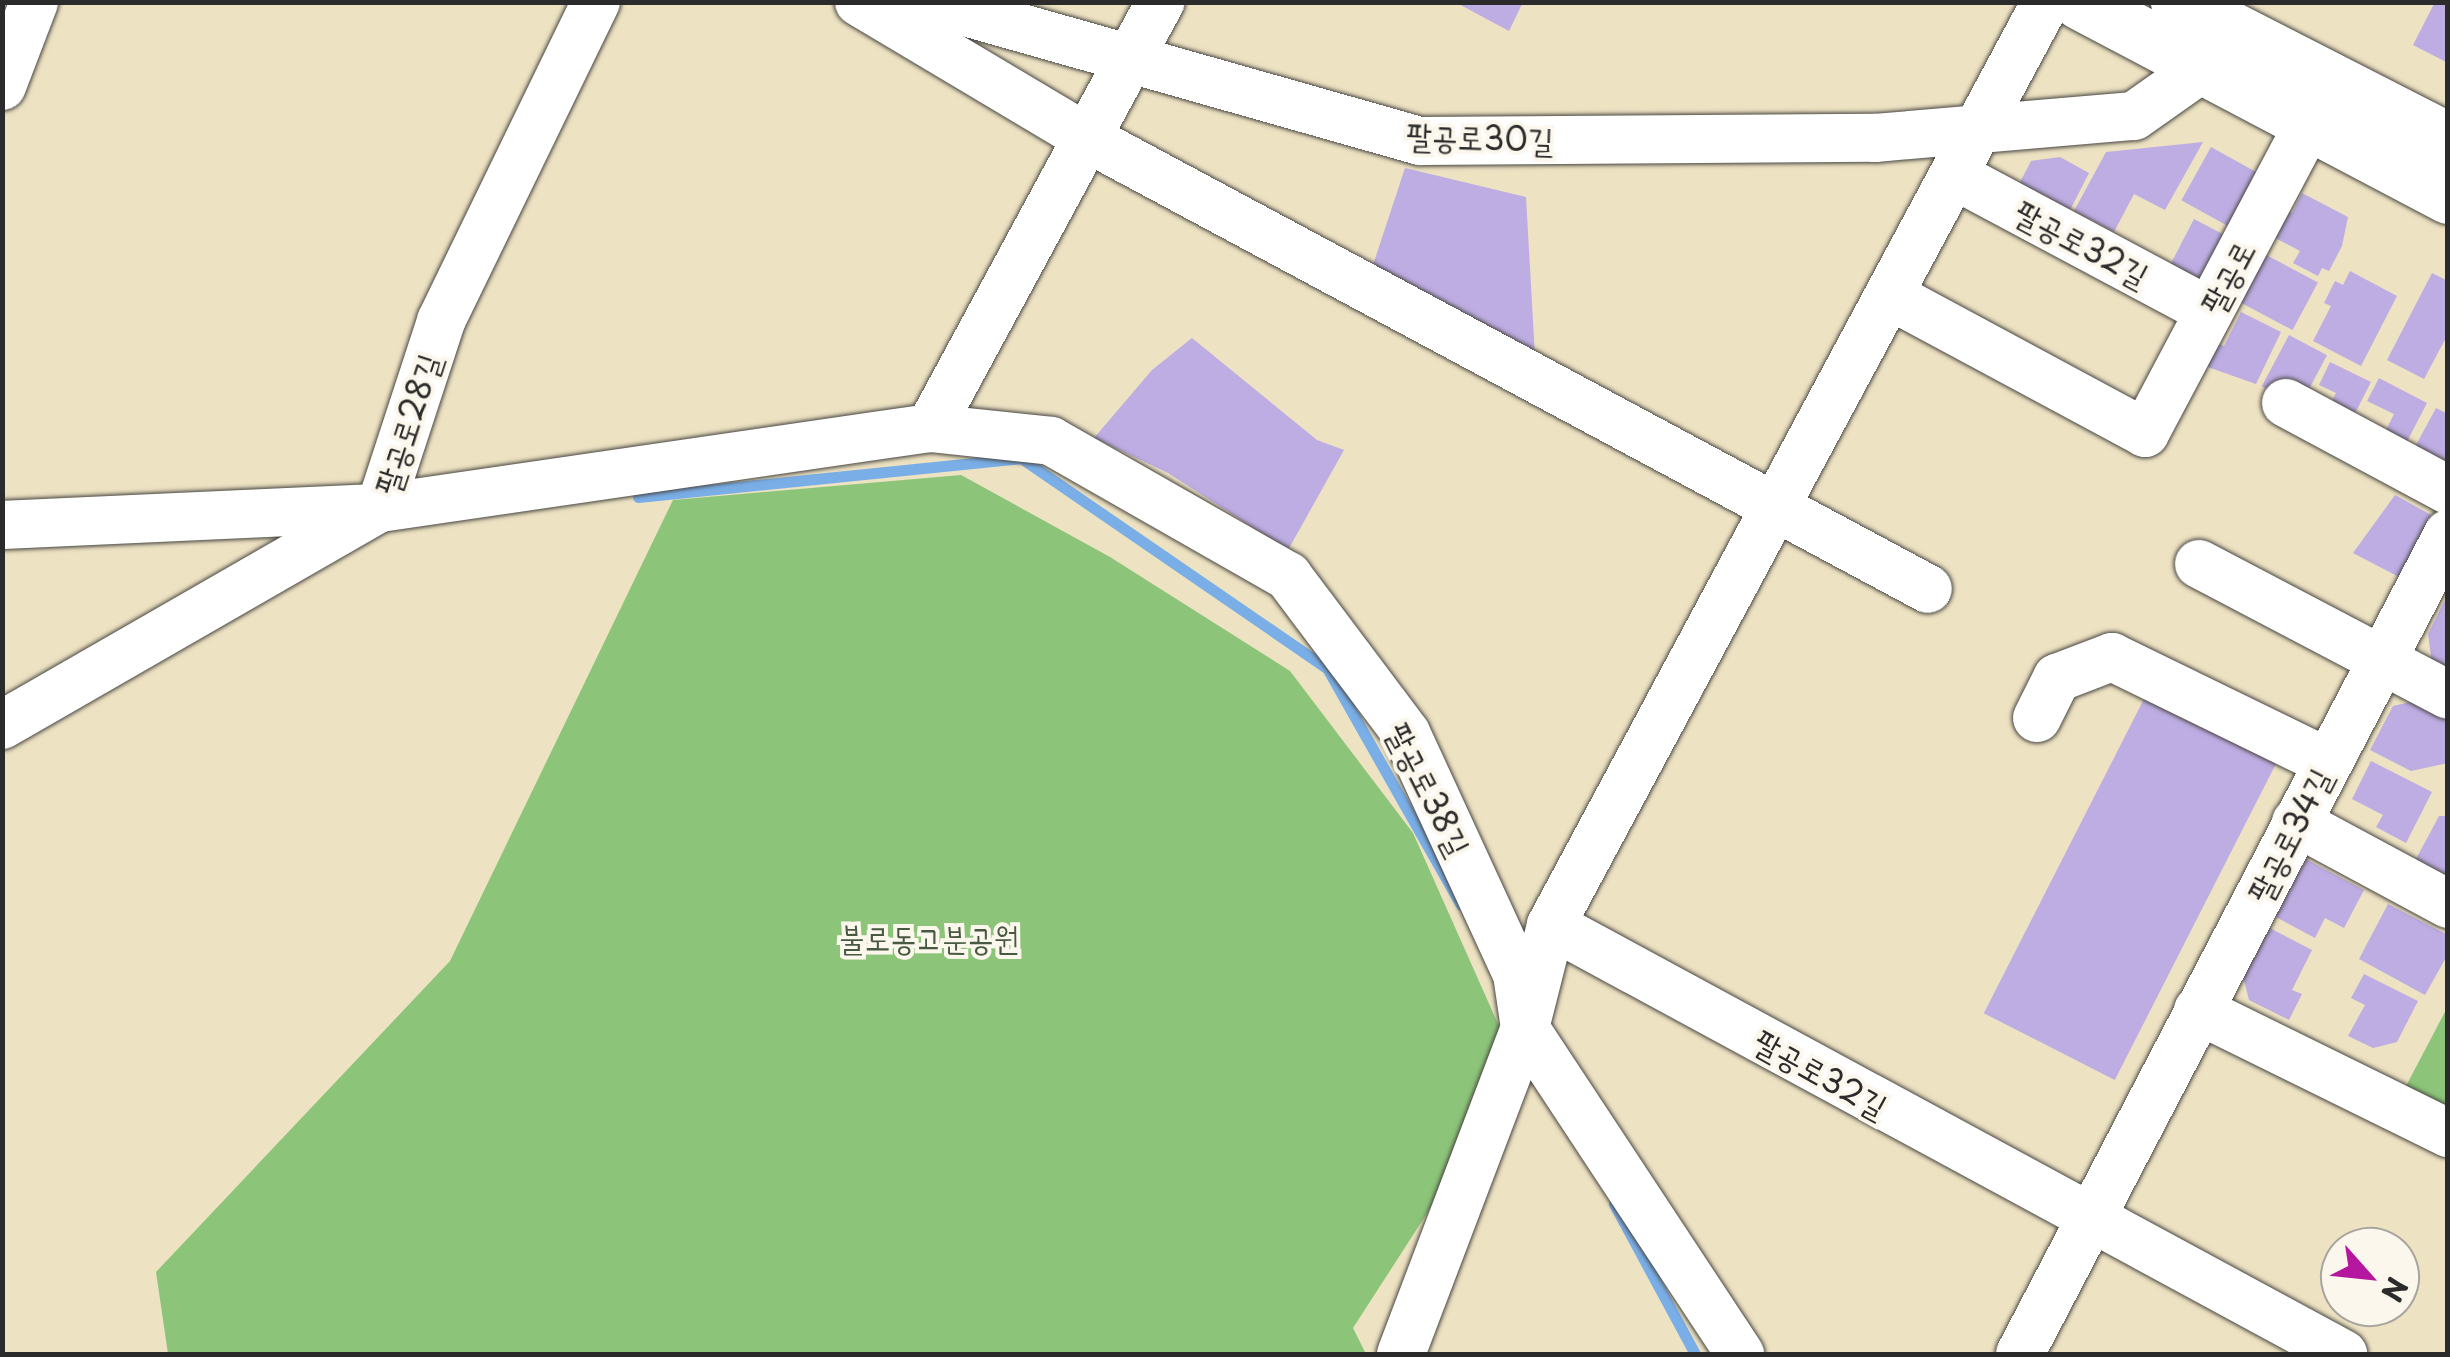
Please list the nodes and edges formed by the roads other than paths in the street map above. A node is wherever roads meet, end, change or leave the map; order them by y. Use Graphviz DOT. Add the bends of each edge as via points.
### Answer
graph roads {
  1 [pos="34,2"];
  2 [pos="596,2"];
  3 [pos="859,2"];
  4 [pos="930,2"];
  5 [pos="1160,2"];
  6 [pos="2046,2"];
  7 [pos="2080,2"];
  8 [pos="2178,2"];
  9 [pos="1128,61"];
  10 [pos="2204,66"];
  11 [pos="2,86"];
  12 [pos="2310,122"];
  13 [pos="1980,128"];
  14 [pos="1088,138"];
  15 [pos="2448,140"];
  16 [pos="1954,175"];
  17 [pos="2448,196"];
  18 [pos="1889,296"];
  19 [pos="2210,311"];
  20 [pos="2286,404"];
  21 [pos="930,428"];
  22 [pos="2448,490"];
  23 [pos="1776,506"];
  24 [pos="380,508"];
  25 [pos="2,524"];
  26 [pos="2448,534"];
  27 [pos="2199,564"];
  28 [pos="1928,589"];
  29 [pos="2380,660"];
  30 [pos="2448,695"];
  31 [pos="2038,718"];
  32 [pos="2,725"];
  33 [pos="2327,762"];
  34 [pos="2296,822"];
  35 [pos="2448,904"];
  36 [pos="1551,925"];
  37 [pos="2198,1010"];
  38 [pos="1525,1028"];
  39 [pos="2448,1134"];
  40 [pos="2090,1220"];
  41 [pos="1401,1354"];
  42 [pos="1740,1354"];
  43 [pos="2020,1354"];
  44 [pos="2343,1354"];
  1 -- 11 [label="street"];
  2 -- 24 [label="street, 팔공로28길" via="441,320"];
  3 -- 14 [label="street"];
  4 -- 9 [label="street, 팔공로30길"];
  5 -- 9 [label="street"];
  6 -- 13 [label="street"];
  7 -- 10 [label="main road"];
  8 -- 15 [label="main road"];
  9 -- 13 [label="street, 팔공로30길" via="1420,141 1782,138"];
  9 -- 14 [label="street"];
  10 -- 12 [label="main road"];
  10 -- 13 [label="street" via="2134,116"];
  12 -- 17 [label="main road"];
  12 -- 19 [label="street, 팔공로"];
  13 -- 16 [label="street"];
  14 -- 21 [label="street"];
  14 -- 23 [label="street"];
  16 -- 18 [label="street"];
  16 -- 19 [label="street, 팔공로32길"];
  18 -- 19 [label="street, 팔공로" via="2145,432"];
  18 -- 23 [label="street"];
  20 -- 22 [label="street"];
  21 -- 24 [label="street, 팔공로38길"];
  21 -- 38 [label="street, 팔공로38길" via="1051,441 1288,576 1406,732 1517,974"];
  23 -- 28 [label="street"];
  23 -- 36 [label="street"];
  24 -- 25 [label="street, 팔공로38길"];
  24 -- 32 [label="street, 팔공로28길"];
  26 -- 29 [label="street, 팔공로34길"];
  27 -- 29 [label="street"];
  29 -- 30 [label="street"];
  29 -- 33 [label="street, 팔공로34길"];
  31 -- 33 [label="street" via="2057,678 2112,657"];
  33 -- 34 [label="street, 팔공로34길"];
  34 -- 35 [label="street"];
  34 -- 37 [label="street, 팔공로34길"];
  36 -- 38 [label="street"];
  36 -- 40 [label="street, 팔공로32길"];
  37 -- 39 [label="street"];
  37 -- 40 [label="street, 팔공로34길"];
  38 -- 41 [label="street"];
  38 -- 42 [label="street, 팔공로38길"];
  40 -- 43 [label="street, 팔공로34길"];
  40 -- 44 [label="street"];
}
